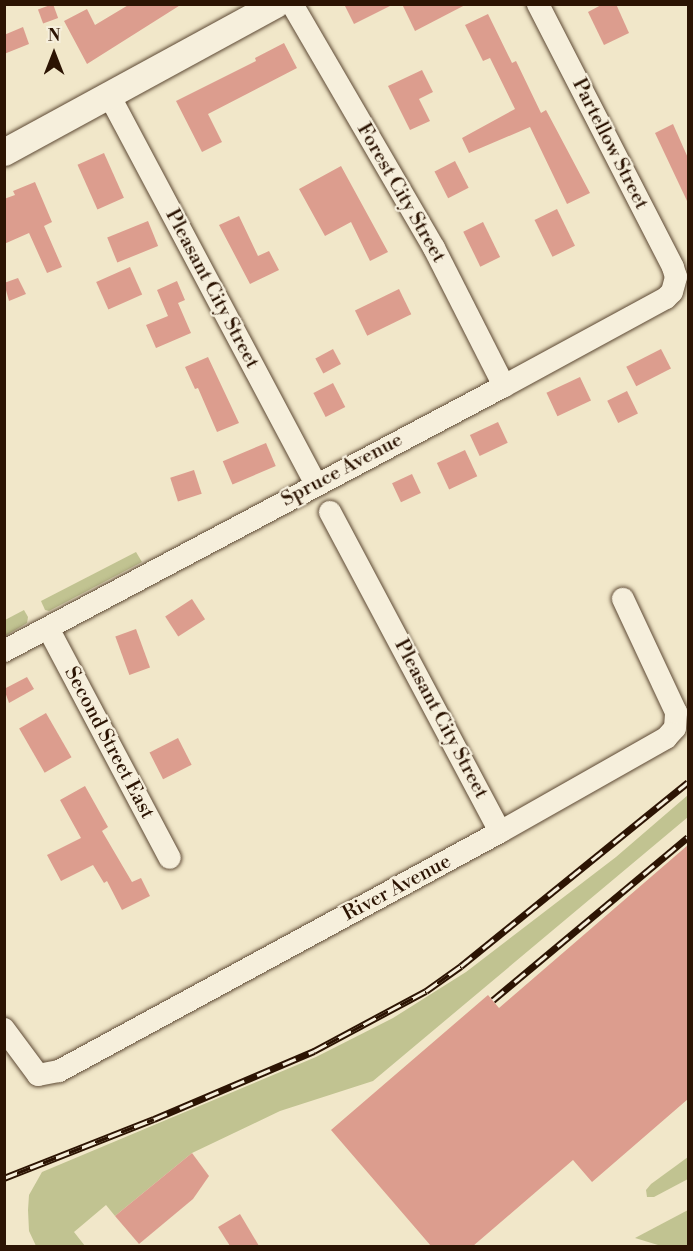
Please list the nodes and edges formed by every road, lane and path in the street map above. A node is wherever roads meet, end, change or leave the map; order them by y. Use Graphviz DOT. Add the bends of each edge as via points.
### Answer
graph roads {
  1 [pos="275,4"];
  2 [pos="292,4"];
  3 [pos="538,4"];
  4 [pos="110,95"];
  5 [pos="4,152"];
  6 [pos="675,286"];
  7 [pos="504,386"];
  8 [pos="315,484"];
  9 [pos="330,512"];
  10 [pos="623,599"];
  11 [pos="48,628"];
  12 [pos="4,651"];
  13 [pos="500,832"];
  14 [pos="170,858"];
  15 [pos="4,1029"];
  1 -- 4 [label="street"];
  2 -- 7 [label="street, Forest City Street" via="434,248"];
  3 -- 6 [label="street, Partellow Street" via="672,267"];
  4 -- 5 [label="street"];
  4 -- 8 [label="street, Pleasant City Street"];
  6 -- 7 [label="street, Spruce Avenue" via="666,298"];
  7 -- 8 [label="street, Spruce Avenue"];
  8 -- 11 [label="street, Spruce Avenue"];
  9 -- 13 [label="street, Pleasant City Street"];
  10 -- 13 [label="street, River Avenue" via="676,712 675,728 666,738"];
  11 -- 12 [label="street, Spruce Avenue"];
  11 -- 14 [label="street, Second Street East"];
  13 -- 15 [label="street, River Avenue" via="50,1074 38,1075"];
}
